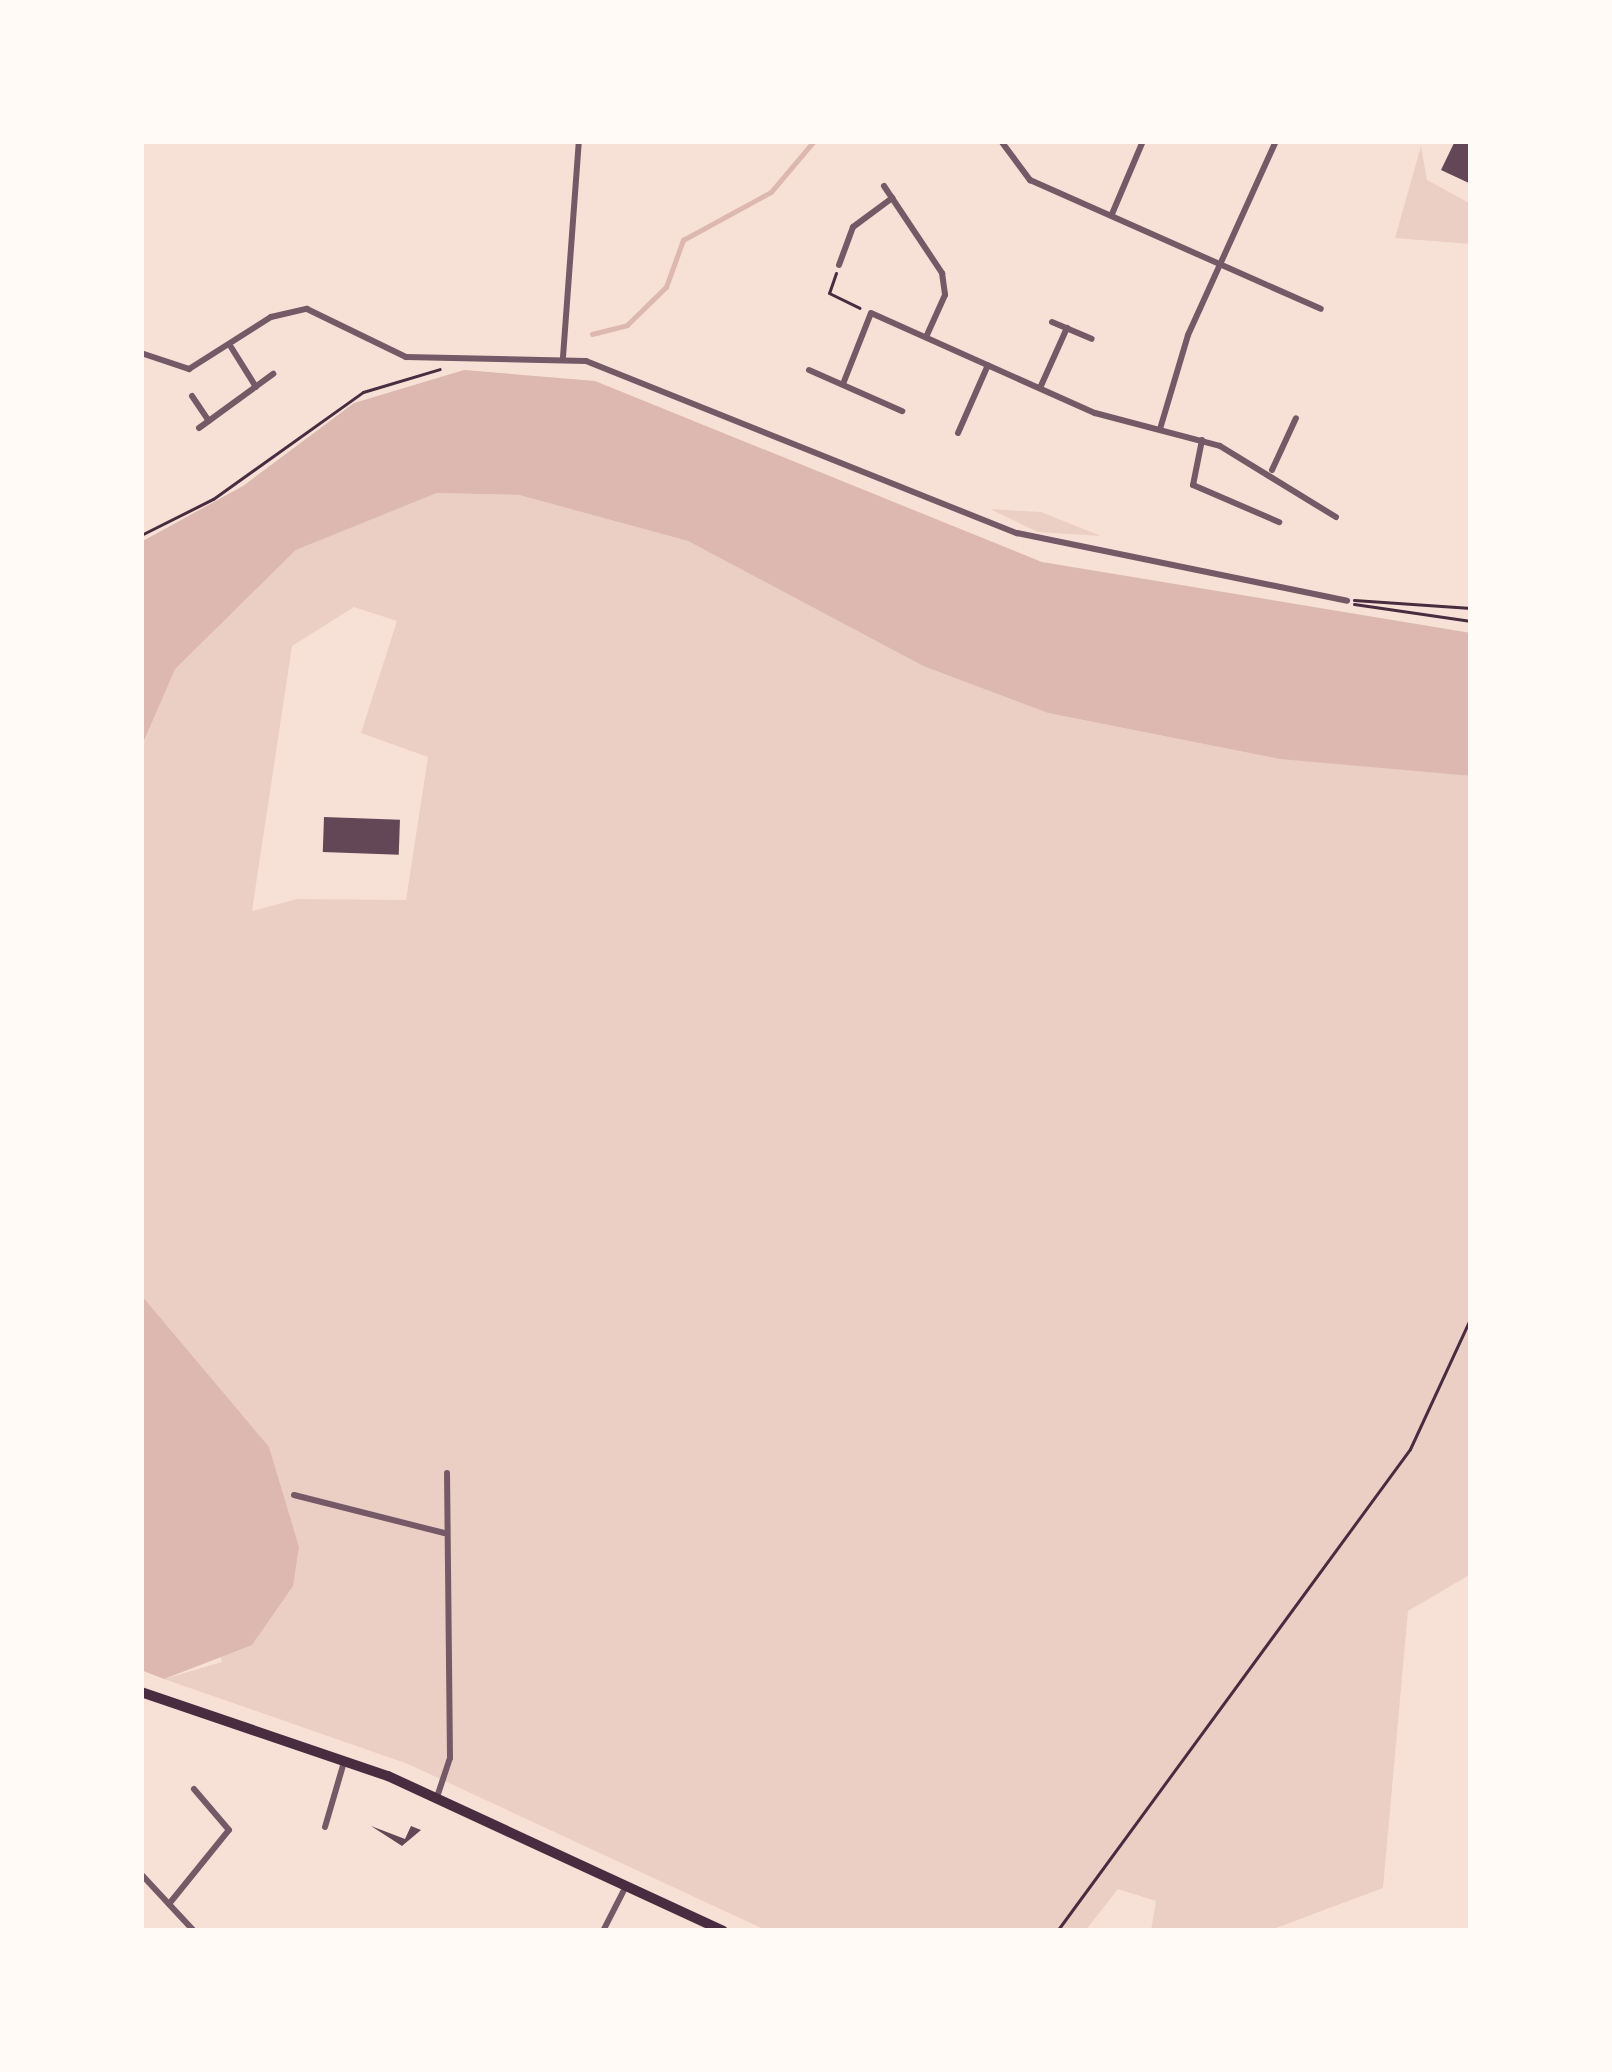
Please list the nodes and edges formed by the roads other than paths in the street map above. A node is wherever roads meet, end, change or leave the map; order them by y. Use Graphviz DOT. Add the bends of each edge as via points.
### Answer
graph roads {
  1 [pos="579,141"];
  2 [pos="1001,141"];
  3 [pos="1143,141"];
  4 [pos="1276,141"];
  5 [pos="884,186"];
  6 [pos="892,198"];
  7 [pos="1112,214"];
  8 [pos="1221,261"];
  9 [pos="839,266"];
  10 [pos="1322,309"];
  11 [pos="1052,322"];
  12 [pos="1067,328"];
  13 [pos="926,338"];
  14 [pos="1092,339"];
  15 [pos="231,346"];
  16 [pos="141,352"];
  17 [pos="563,357"];
  18 [pos="988,365"];
  19 [pos="809,370"];
  20 [pos="273,374"];
  21 [pos="843,384"];
  22 [pos="256,387"];
  23 [pos="1040,388"];
  24 [pos="192,396"];
  25 [pos="902,411"];
  26 [pos="1296,418"];
  27 [pos="209,421"];
  28 [pos="199,428"];
  29 [pos="1160,430"];
  30 [pos="958,433"];
  31 [pos="1202,440"];
  32 [pos="1272,470"];
  33 [pos="1336,518"];
  34 [pos="1279,522"];
  35 [pos="1346,602"];
  36 [pos="447,1473"];
  37 [pos="294,1495"];
  38 [pos="444,1533"];
  39 [pos="143,1696"];
  40 [pos="344,1761"];
  41 [pos="194,1789"];
  42 [pos="437,1797"];
  43 [pos="325,1828"];
  44 [pos="141,1874"];
  45 [pos="627,1884"];
  46 [pos="169,1904"];
  47 [pos="193,1931"];
  48 [pos="603,1931"];
  49 [pos="723,1931"];
  1 -- 17 [label="street"];
  2 -- 7 [label="street" via="1030,180"];
  3 -- 7 [label="street"];
  4 -- 8 [label="street"];
  5 -- 6 [label="street"];
  6 -- 9 [label="street" via="854,227"];
  6 -- 13 [label="street" via="942,273 945,295"];
  7 -- 8 [label="street"];
  8 -- 10 [label="street"];
  8 -- 29 [label="street"];
  11 -- 12 [label="street"];
  12 -- 14 [label="street"];
  12 -- 23 [label="street"];
  13 -- 18 [label="street"];
  13 -- 21 [label="street" via="872,313"];
  15 -- 16 [label="street" via="176,371"];
  15 -- 17 [label="street" via="307,309 406,357"];
  15 -- 22 [label="street"];
  17 -- 35 [label="street" via="639,376 1017,533"];
  18 -- 23 [label="street"];
  18 -- 30 [label="street"];
  19 -- 21 [label="street"];
  20 -- 22 [label="street"];
  21 -- 25 [label="street"];
  22 -- 27 [label="street"];
  23 -- 29 [label="street"];
  24 -- 27 [label="street"];
  26 -- 32 [label="street"];
  27 -- 28 [label="street"];
  29 -- 31 [label="street"];
  31 -- 32 [label="street"];
  31 -- 34 [label="street" via="1192,485"];
  32 -- 33 [label="street"];
  36 -- 38 [label="street"];
  37 -- 38 [label="street"];
  38 -- 42 [label="street" via="450,1758"];
  39 -- 40 [label="highway"];
  40 -- 42 [label="highway"];
  40 -- 43 [label="street"];
  41 -- 46 [label="street" via="230,1831"];
  42 -- 45 [label="highway"];
  44 -- 46 [label="street"];
  45 -- 48 [label="street"];
  45 -- 49 [label="highway"];
  46 -- 47 [label="street"];
}
